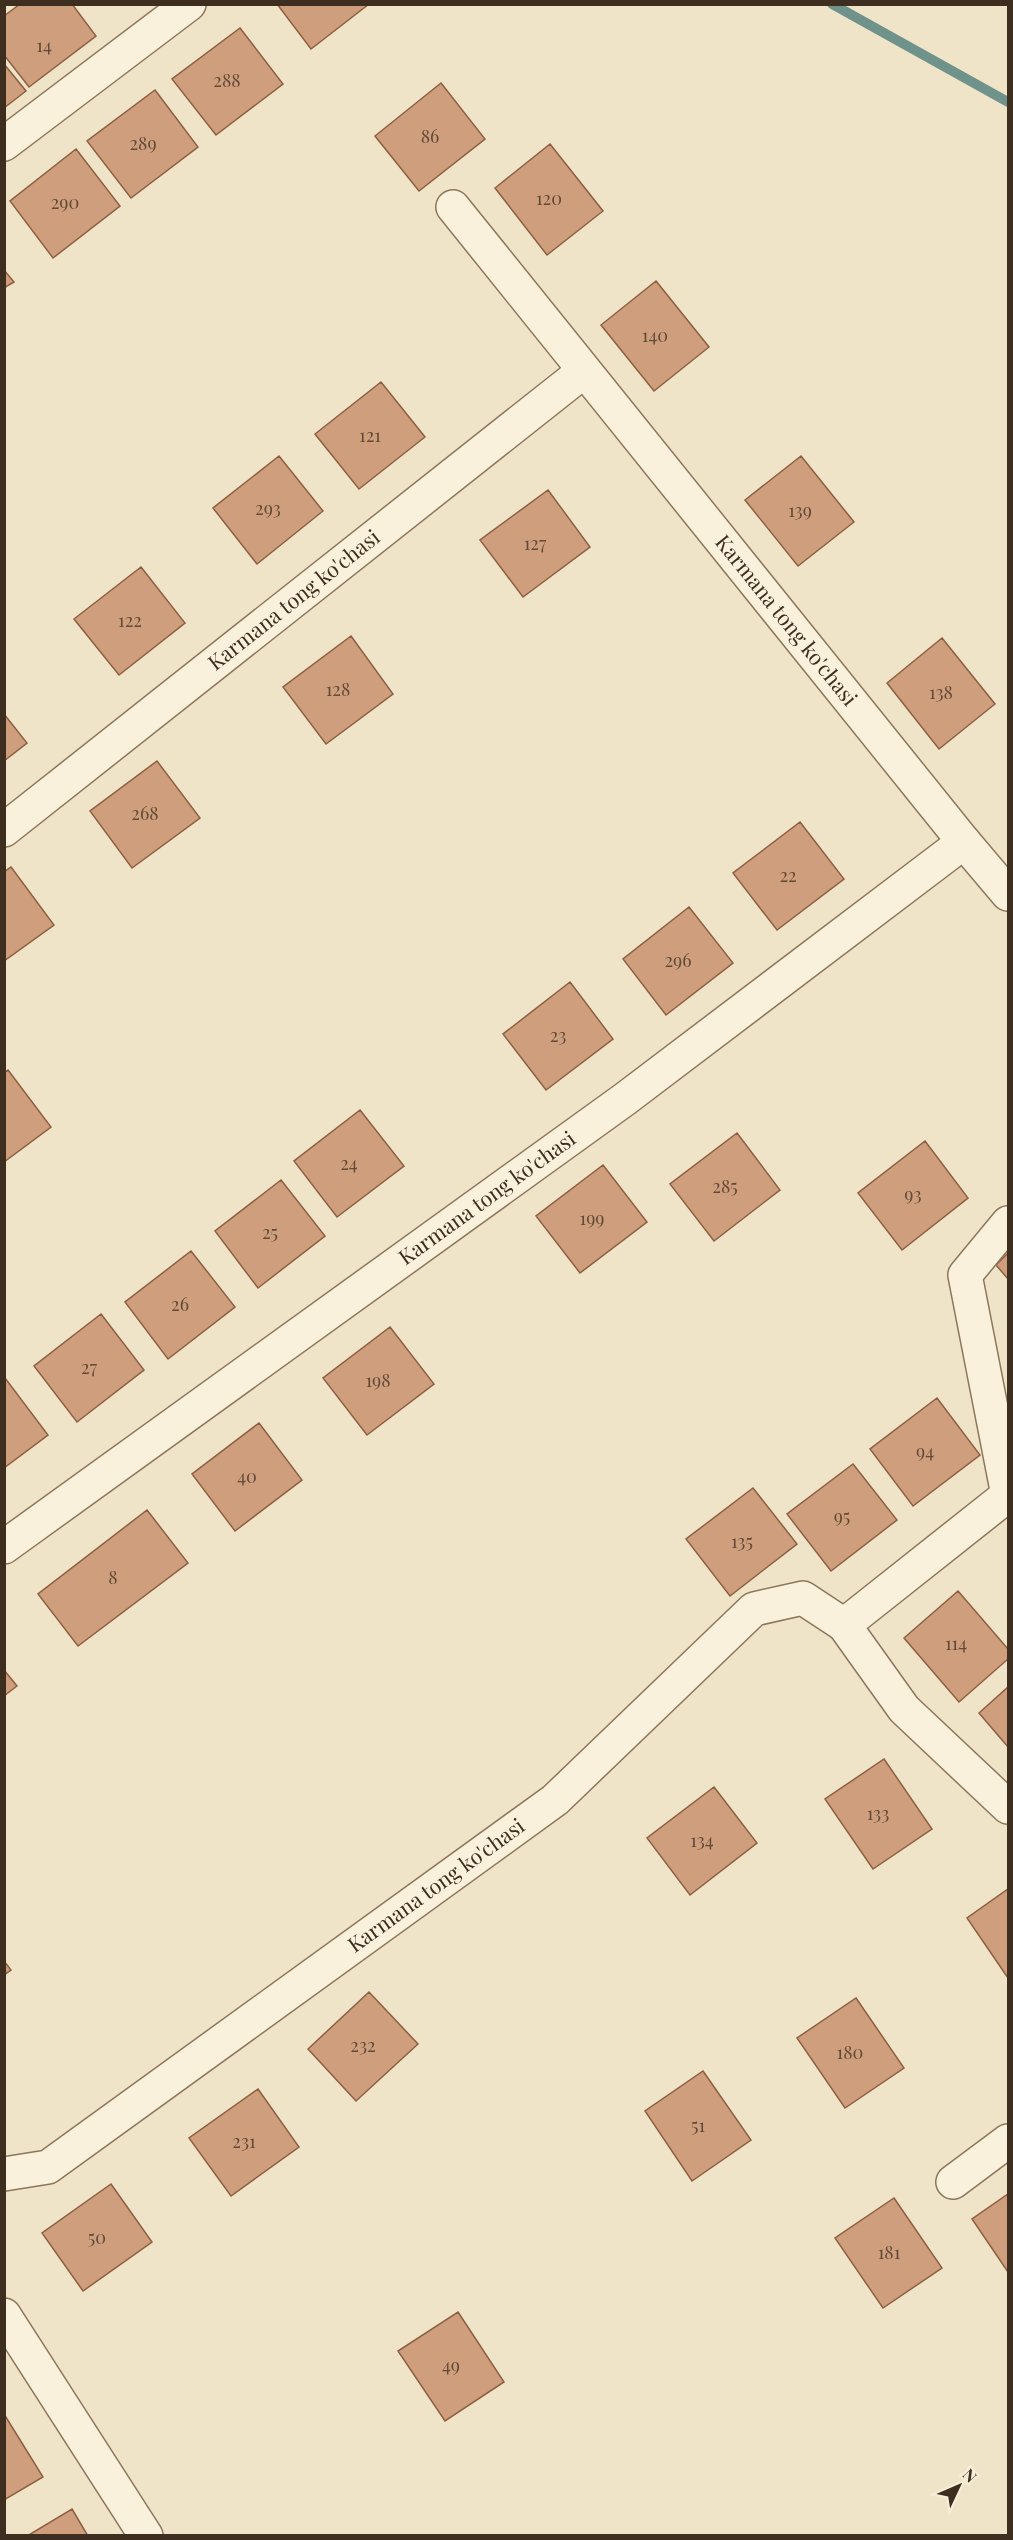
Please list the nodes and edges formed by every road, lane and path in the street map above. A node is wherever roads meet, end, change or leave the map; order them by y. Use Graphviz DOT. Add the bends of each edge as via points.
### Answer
graph roads {
  1 [pos="189,4"];
  2 [pos="4,144"];
  3 [pos="453,207"];
  4 [pos="584,371"];
  5 [pos="4,830"];
  6 [pos="964,842"];
  7 [pos="1008,894"];
  8 [pos="1008,1223"];
  9 [pos="4,1547"];
  10 [pos="844,1625"];
  11 [pos="1008,1807"];
  12 [pos="1008,2141"];
  13 [pos="4,2174"];
  14 [pos="952,2182"];
  15 [pos="4,2315"];
  16 [pos="146,2535"];
  1 -- 2 [label="street"];
  3 -- 4 [label="street, Karmana tong ko'chasi"];
  4 -- 5 [label="street, Karmana tong ko'chasi"];
  4 -- 6 [label="street, Karmana tong ko'chasi"];
  6 -- 7 [label="street, Karmana tong ko'chasi"];
  6 -- 9 [label="street, Karmana tong ko'chasi" via="625,1099"];
  8 -- 10 [label="street" via="965,1275 1008,1495"];
  10 -- 11 [label="street, Karmana tong ko'chasi" via="904,1709"];
  10 -- 13 [label="street, Karmana tong ko'chasi" via="803,1598 754,1608 555,1800 48,2167"];
  12 -- 14 [label="street"];
  15 -- 16 [label="street"];
}
